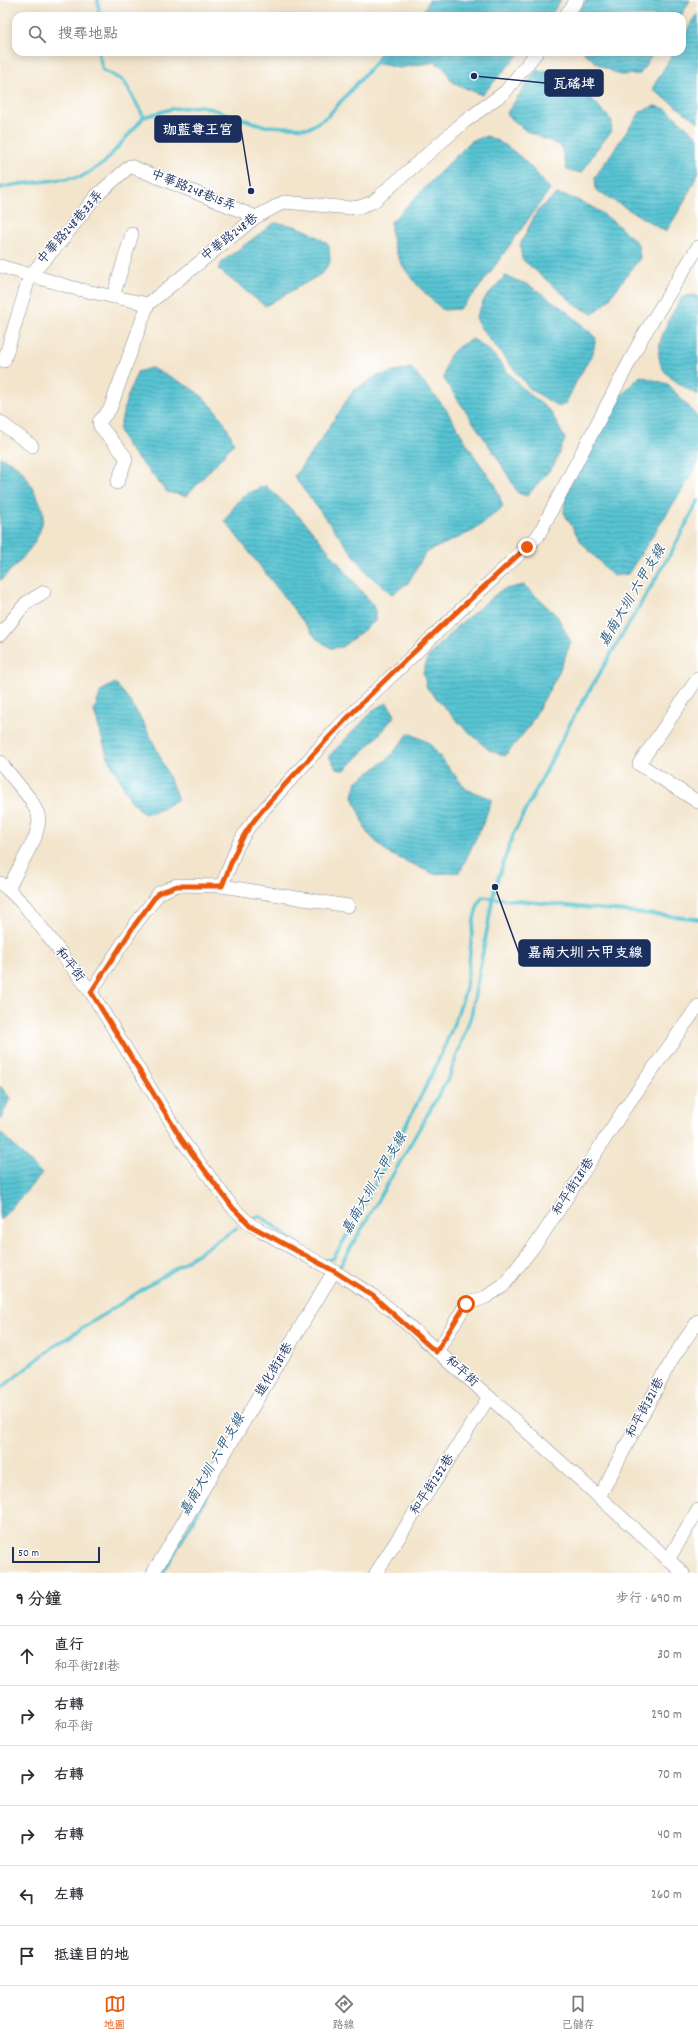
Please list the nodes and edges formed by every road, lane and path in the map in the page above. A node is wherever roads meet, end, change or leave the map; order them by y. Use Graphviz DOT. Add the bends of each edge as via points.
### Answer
graph roads {
  1 [pos="577,0"];
  2 [pos="568,12"];
  3 [pos="534,56"];
  4 [pos="130,166"];
  5 [pos="256,217"];
  6 [pos="132,234"];
  7 [pos="698,247"];
  8 [pos="0,266"];
  9 [pos="30,275"];
  10 [pos="114,297"];
  11 [pos="148,304"];
  12 [pos="4,361"];
  13 [pos="0,422"];
  14 [pos="32,446"];
  15 [pos="117,483"];
  16 [pos="44,592"];
  17 [pos="0,635"];
  18 [pos="698,678"];
  19 [pos="0,762"];
  20 [pos="698,802"];
  21 [pos="4,886"];
  22 [pos="222,886"];
  23 [pos="348,906"];
  24 [pos="91,992"];
  25 [pos="698,1006"];
  26 [pos="334,1271"];
  27 [pos="698,1321"];
  28 [pos="436,1352"];
  29 [pos="489,1397"];
  30 [pos="599,1497"];
  31 [pos="698,1510"];
  32 [pos="668,1560"];
  33 [pos="154,1573"];
  34 [pos="376,1573"];
  35 [pos="682,1573"];
  1 -- 2 [label="street"];
  3 -- 5 [label="street, 中華路248巷" via="505,92 464,122 373,202 350,208 284,202"];
  4 -- 5 [label="street, 中華路248巷15弄"];
  4 -- 9 [label="street, 中華路248巷33弄" via="96,196 58,245"];
  5 -- 11 [label="street, 中華路248巷"];
  6 -- 10 [label="street"];
  7 -- 22 [label="street" via="643,336 538,536 338,727 248,828"];
  8 -- 9 [label="street"];
  9 -- 10 [label="street"];
  9 -- 12 [label="street"];
  10 -- 11 [label="street"];
  11 -- 15 [label="street" via="110,408 99,422 125,456 126,460"];
  13 -- 14 [label="street"];
  16 -- 17 [label="street" via="26,603"];
  18 -- 20 [label="street" via="639,764"];
  19 -- 21 [label="street" via="31,800 39,822 35,838"];
  21 -- 24 [label="street, 和平街" via="25,906"];
  22 -- 23 [label="street"];
  22 -- 24 [label="street" via="177,886 158,893"];
  24 -- 26 [label="street, 和平街" via="182,1140 233,1208 251,1226"];
  25 -- 28 [label="street, 和平街281巷" via="625,1108 541,1237 503,1286 486,1297 466,1304"];
  26 -- 28 [label="street, 和平街" via="373,1296"];
  26 -- 33 [label="street, 進化街81巷"];
  27 -- 30 [label="street, 和平街321巷" via="674,1356"];
  28 -- 29 [label="street, 和平街"];
  29 -- 30 [label="street, 和平街"];
  29 -- 34 [label="street, 和平街252巷"];
  30 -- 32 [label="street, 和平街"];
  31 -- 32 [label="street"];
  32 -- 35 [label="street, 和平街"];
}
